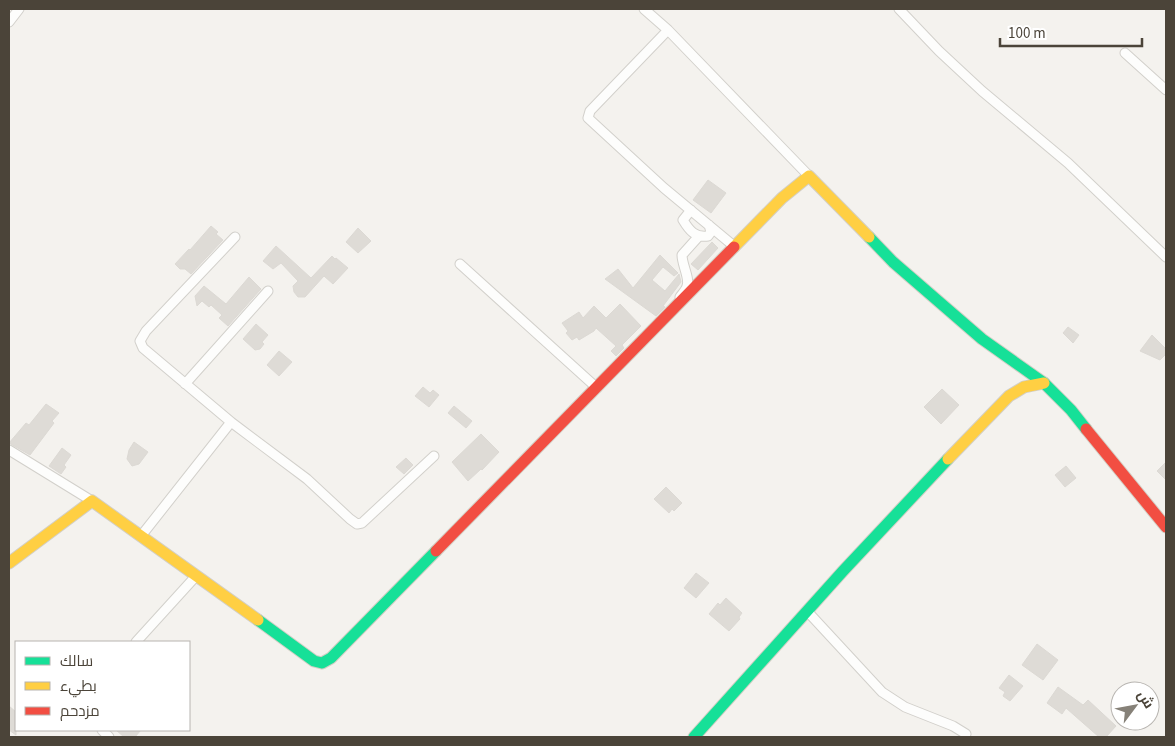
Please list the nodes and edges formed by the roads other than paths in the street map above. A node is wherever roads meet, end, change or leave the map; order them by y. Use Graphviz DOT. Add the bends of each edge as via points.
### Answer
graph roads {
  1 [pos="19,9"];
  2 [pos="644,9"];
  3 [pos="899,9"];
  4 [pos="9,22"];
  5 [pos="668,30"];
  6 [pos="1125,53"];
  7 [pos="1166,90"];
  8 [pos="809,176"];
  9 [pos="691,210"];
  10 [pos="709,225"];
  11 [pos="699,236"];
  12 [pos="235,237"];
  13 [pos="735,247"];
  14 [pos="1166,258"];
  15 [pos="460,264"];
  16 [pos="268,291"];
  17 [pos="675,308"];
  18 [pos="1044,383"];
  19 [pos="185,384"];
  20 [pos="597,388"];
  21 [pos="231,422"];
  22 [pos="9,450"];
  23 [pos="434,456"];
  24 [pos="92,501"];
  25 [pos="1166,527"];
  26 [pos="141,536"];
  27 [pos="9,563"];
  28 [pos="196,576"];
  29 [pos="807,611"];
  30 [pos="137,641"];
  31 [pos="966,734"];
  32 [pos="694,737"];
  1 -- 4 [label="street"];
  2 -- 5 [label="street"];
  3 -- 14 [label="street" via="939,51 1068,163"];
  5 -- 8 [label="street"];
  5 -- 9 [label="street" via="588,116 612,142"];
  6 -- 7 [label="street"];
  8 -- 13 [label="street" via="782,198"];
  8 -- 18 [label="street" via="893,262 982,339"];
  9 -- 10 [label="street"];
  9 -- 11 [label="street" via="683,220"];
  10 -- 11 [label="street" via="711,232 708,236"];
  10 -- 13 [label="street"];
  11 -- 17 [label="street" via="682,255 688,286"];
  12 -- 19 [label="street" via="140,341 143,348"];
  13 -- 17 [label="street"];
  15 -- 20 [label="street"];
  16 -- 19 [label="street"];
  17 -- 20 [label="street"];
  18 -- 25 [label="street" via="1071,410"];
  18 -- 29 [label="street" via="1019,388 1003,401"];
  19 -- 21 [label="street"];
  20 -- 28 [label="street" via="331,658 322,663 314,661"];
  21 -- 23 [label="street" via="307,479 357,524 362,523"];
  21 -- 26 [label="street"];
  22 -- 24 [label="street"];
  24 -- 26 [label="street"];
  24 -- 27 [label="street"];
  26 -- 28 [label="street"];
  28 -- 30 [label="street"];
  29 -- 31 [label="street" via="882,692 905,707"];
  29 -- 32 [label="street"];
}
